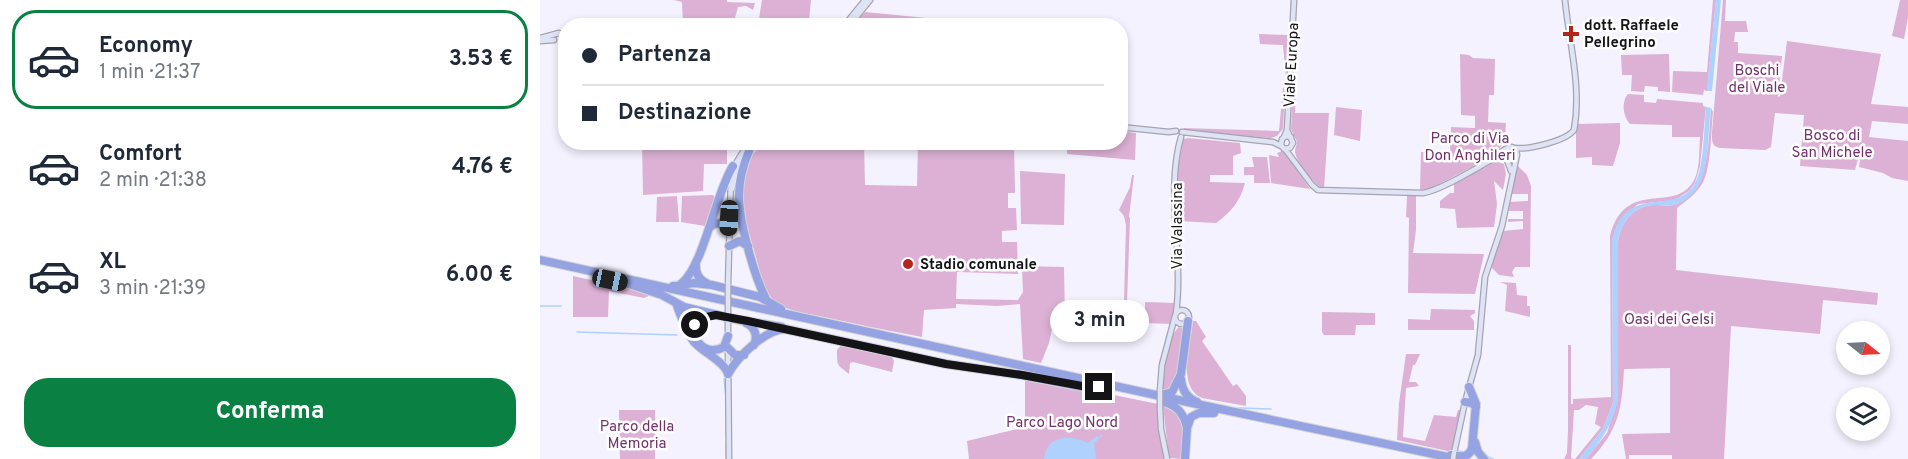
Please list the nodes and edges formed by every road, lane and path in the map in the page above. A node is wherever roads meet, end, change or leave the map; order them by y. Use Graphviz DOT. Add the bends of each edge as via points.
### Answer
graph roads {
  1 [pos="865,0"];
  2 [pos="870,0"];
  3 [pos="1294,0"];
  4 [pos="1565,0"];
  5 [pos="850,18"];
  6 [pos="855,18"];
  7 [pos="558,35"];
  8 [pos="555,37"];
  9 [pos="540,39"];
  10 [pos="558,42"];
  11 [pos="1128,128"];
  12 [pos="1287,130"];
  13 [pos="1179,135"];
  14 [pos="1291,137"];
  15 [pos="1283,138"];
  16 [pos="1273,142"];
  17 [pos="1292,146"];
  18 [pos="1283,148"];
  19 [pos="1515,148"];
  20 [pos="1524,149"];
  21 [pos="747,150"];
  22 [pos="747,150"];
  23 [pos="748,150"];
  24 [pos="1503,152"];
  25 [pos="1516,156"];
  26 [pos="1292,157"];
  27 [pos="1494,158"];
  28 [pos="1506,159"];
  29 [pos="734,166"];
  30 [pos="1511,178"];
  31 [pos="730,203"];
  32 [pos="709,228"];
  33 [pos="729,232"];
  34 [pos="729,246"];
  35 [pos="748,246"];
  36 [pos="540,260"];
  37 [pos="697,260"];
  38 [pos="540,264"];
  39 [pos="570,269"];
  40 [pos="756,277"];
  41 [pos="629,284"];
  42 [pos="650,284"];
  43 [pos="679,285"];
  44 [pos="712,285"];
  45 [pos="730,288"];
  46 [pos="766,298"];
  47 [pos="676,303"];
  48 [pos="1177,304"];
  49 [pos="1182,310"];
  50 [pos="716,315"];
  51 [pos="793,315"];
  52 [pos="1176,315"];
  53 [pos="739,320"];
  54 [pos="1184,324"];
  55 [pos="1173,327"];
  56 [pos="806,333"];
  57 [pos="728,336"];
  58 [pos="753,346"];
  59 [pos="728,348"];
  60 [pos="744,355"];
  61 [pos="728,374"];
  62 [pos="1181,374"];
  63 [pos="1099,387"];
  64 [pos="1469,387"];
  65 [pos="1160,399"];
  66 [pos="1465,400"];
  67 [pos="1476,403"];
  68 [pos="1206,406"];
  69 [pos="1214,413"];
  70 [pos="1188,428"];
  71 [pos="1474,438"];
  72 [pos="1441,456"];
  73 [pos="1454,457"];
  74 [pos="729,459"];
  75 [pos="1167,459"];
  76 [pos="1185,459"];
  77 [pos="1429,459"];
  78 [pos="1484,459"];
  1 -- 5 [label="street"];
  2 -- 6 [label="street"];
  3 -- 12 [label="street, Viale Europa"];
  4 -- 20 [label="street" via="1575,68 1574,130 1566,138"];
  7 -- 8 [label="street"];
  8 -- 9 [label="street"];
  8 -- 10 [label="street"];
  11 -- 13 [label="street"];
  12 -- 14 [label="street"];
  12 -- 15 [label="street, Viale Europa"];
  13 -- 16 [label="street"];
  13 -- 48 [label="street, Via Valassina"];
  14 -- 15 [label="street"];
  14 -- 17 [label="street"];
  15 -- 16 [label="street"];
  15 -- 18 [label="street, Viale Europa"];
  16 -- 18 [label="street"];
  17 -- 18 [label="street"];
  17 -- 26 [label="street"];
  18 -- 26 [label="street"];
  19 -- 20 [label="street"];
  19 -- 24 [label="street" via="1508,146"];
  19 -- 25 [label="street"];
  20 -- 25 [label="street"];
  21 -- 29 [label="street"];
  22 -- 31 [label="street" via="736,171"];
  23 -- 35 [label="highway" via="739,196"];
  24 -- 27 [label="street"];
  24 -- 28 [label="street"];
  25 -- 28 [label="street"];
  25 -- 30 [label="street"];
  26 -- 27 [label="street" via="1318,190 1412,193 1434,190"];
  27 -- 28 [label="street"];
  28 -- 30 [label="street"];
  29 -- 31 [label="street"];
  29 -- 32 [label="highway"];
  30 -- 64 [label="street" via="1502,226 1485,277 1478,355"];
  31 -- 33 [label="street"];
  32 -- 33 [label="highway" via="719,223"];
  32 -- 37 [label="highway"];
  33 -- 34 [label="street"];
  34 -- 35 [label="highway" via="740,241"];
  34 -- 45 [label="street"];
  35 -- 40 [label="highway"];
  36 -- 39 [label="highway"];
  37 -- 43 [label="highway"];
  37 -- 44 [label="highway" via="698,277"];
  38 -- 39 [label="highway"];
  39 -- 41 [label="highway"];
  39 -- 42 [label="highway"];
  40 -- 45 [label="highway" via="744,290"];
  40 -- 46 [label="highway"];
  41 -- 47 [label="highway"];
  41 -- 63 [label="highway"];
  42 -- 43 [label="highway"];
  42 -- 51 [label="highway"];
  43 -- 44 [label="highway"];
  44 -- 45 [label="highway"];
  45 -- 46 [label="highway"];
  45 -- 57 [label="street, bridge"];
  46 -- 51 [label="highway"];
  47 -- 50 [label="highway"];
  47 -- 61 [label="highway" via="691,338 708,356 724,365"];
  48 -- 49 [label="street"];
  48 -- 52 [label="street, Via Valassina"];
  49 -- 52 [label="street"];
  49 -- 54 [label="street" via="1188,314"];
  50 -- 53 [label="highway"];
  50 -- 57 [label="highway" via="706,315 698,321 696,339 706,349 716,350 724,347"];
  51 -- 65 [label="highway"];
  52 -- 54 [label="street"];
  52 -- 55 [label="street, Via Valassina"];
  53 -- 56 [label="highway"];
  53 -- 58 [label="highway" via="754,329"];
  54 -- 55 [label="street"];
  54 -- 62 [label="highway"];
  55 -- 65 [label="street, Via Valassina" via="1162,365"];
  56 -- 58 [label="highway" via="780,330 767,334"];
  56 -- 63 [label="highway" via="946,364"];
  57 -- 59 [label="street"];
  58 -- 60 [label="highway"];
  59 -- 60 [label="highway" via="735,355"];
  59 -- 61 [label="street"];
  60 -- 61 [label="highway"];
  61 -- 74 [label="street"];
  62 -- 65 [label="highway" via="1174,391"];
  62 -- 68 [label="highway" via="1187,396"];
  63 -- 65 [label="highway"];
  64 -- 66 [label="street"];
  64 -- 67 [label="highway"];
  65 -- 68 [label="highway"];
  65 -- 69 [label="highway"];
  65 -- 70 [label="highway" via="1179,410"];
  65 -- 75 [label="street, Via Valassina"];
  66 -- 67 [label="highway"];
  66 -- 73 [label="street"];
  67 -- 71 [label="highway"];
  68 -- 72 [label="highway"];
  69 -- 70 [label="highway" via="1193,415"];
  69 -- 77 [label="highway"];
  70 -- 76 [label="highway"];
  71 -- 72 [label="highway" via="1467,455"];
  71 -- 78 [label="highway"];
  72 -- 73 [label="highway"];
}
